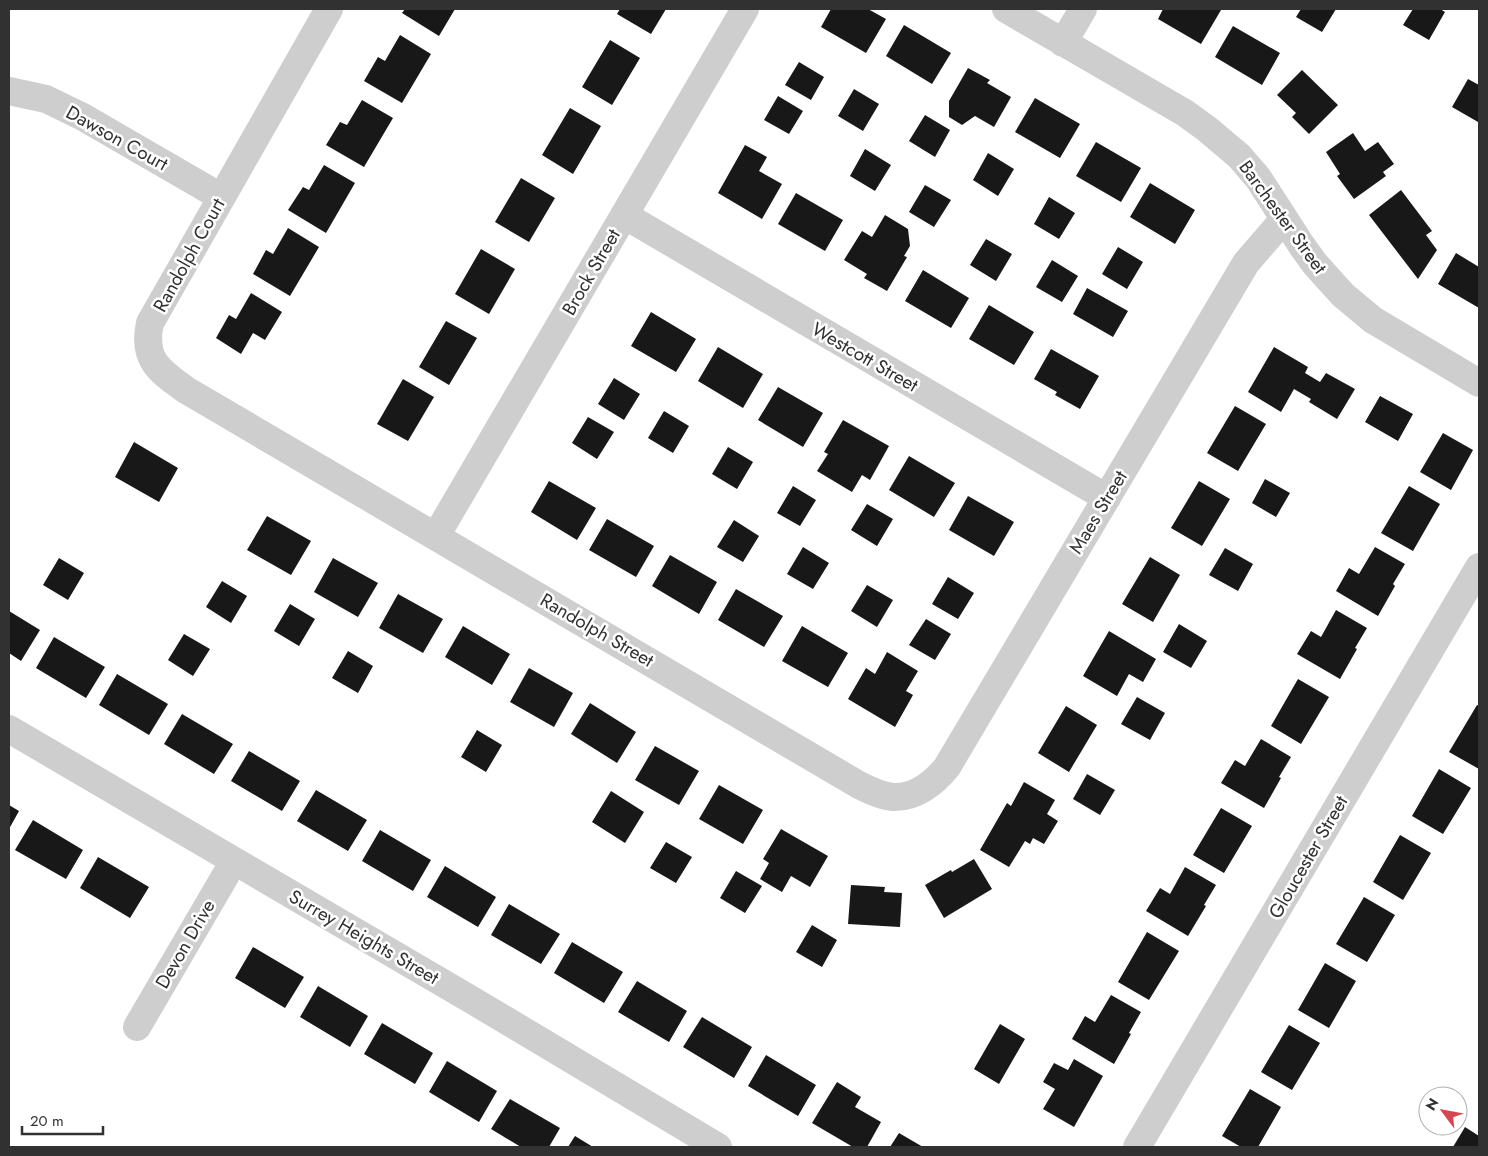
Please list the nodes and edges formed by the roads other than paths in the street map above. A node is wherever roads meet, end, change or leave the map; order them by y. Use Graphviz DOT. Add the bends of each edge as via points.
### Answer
graph roads {
  1 [pos="329,9"];
  2 [pos="745,9"];
  3 [pos="1006,9"];
  4 [pos="1083,9"];
  5 [pos="1063,43"];
  6 [pos="9,91"];
  7 [pos="221,197"];
  8 [pos="624,215"];
  9 [pos="1284,219"];
  10 [pos="1479,383"];
  11 [pos="291,452"];
  12 [pos="1106,498"];
  13 [pos="436,536"];
  14 [pos="1479,567"];
  15 [pos="9,729"];
  16 [pos="907,794"];
  17 [pos="234,861"];
  18 [pos="137,1028"];
  19 [pos="718,1147"];
  20 [pos="1137,1147"];
  1 -- 7 [label="street, Randolph Court"];
  2 -- 8 [label="street, Brock Street"];
  3 -- 5 [label="street, Barchester Street"];
  4 -- 5 [label="street"];
  5 -- 9 [label="street, Barchester Street" via="1207,129 1239,156 1258,178"];
  6 -- 7 [label="street, Dawson Court" via="46,99 83,117"];
  7 -- 11 [label="street, Randolph Court" via="150,323 150,355 162,372 186,390"];
  8 -- 12 [label="street, Westcott Street"];
  8 -- 13 [label="street, Brock Street"];
  9 -- 10 [label="street, Barchester Street" via="1315,264 1350,301 1373,320"];
  9 -- 12 [label="street, Maes Street" via="1246,263"];
  11 -- 13 [label="street, Randolph Street"];
  12 -- 16 [label="street, Maes Street" via="947,767 923,789"];
  13 -- 16 [label="street, Randolph Street" via="859,784 892,797"];
  14 -- 20 [label="street, Gloucester Street"];
  15 -- 17 [label="street, Surrey Heights Street"];
  17 -- 18 [label="street, Devon Drive"];
  17 -- 19 [label="street, Surrey Heights Street"];
}
